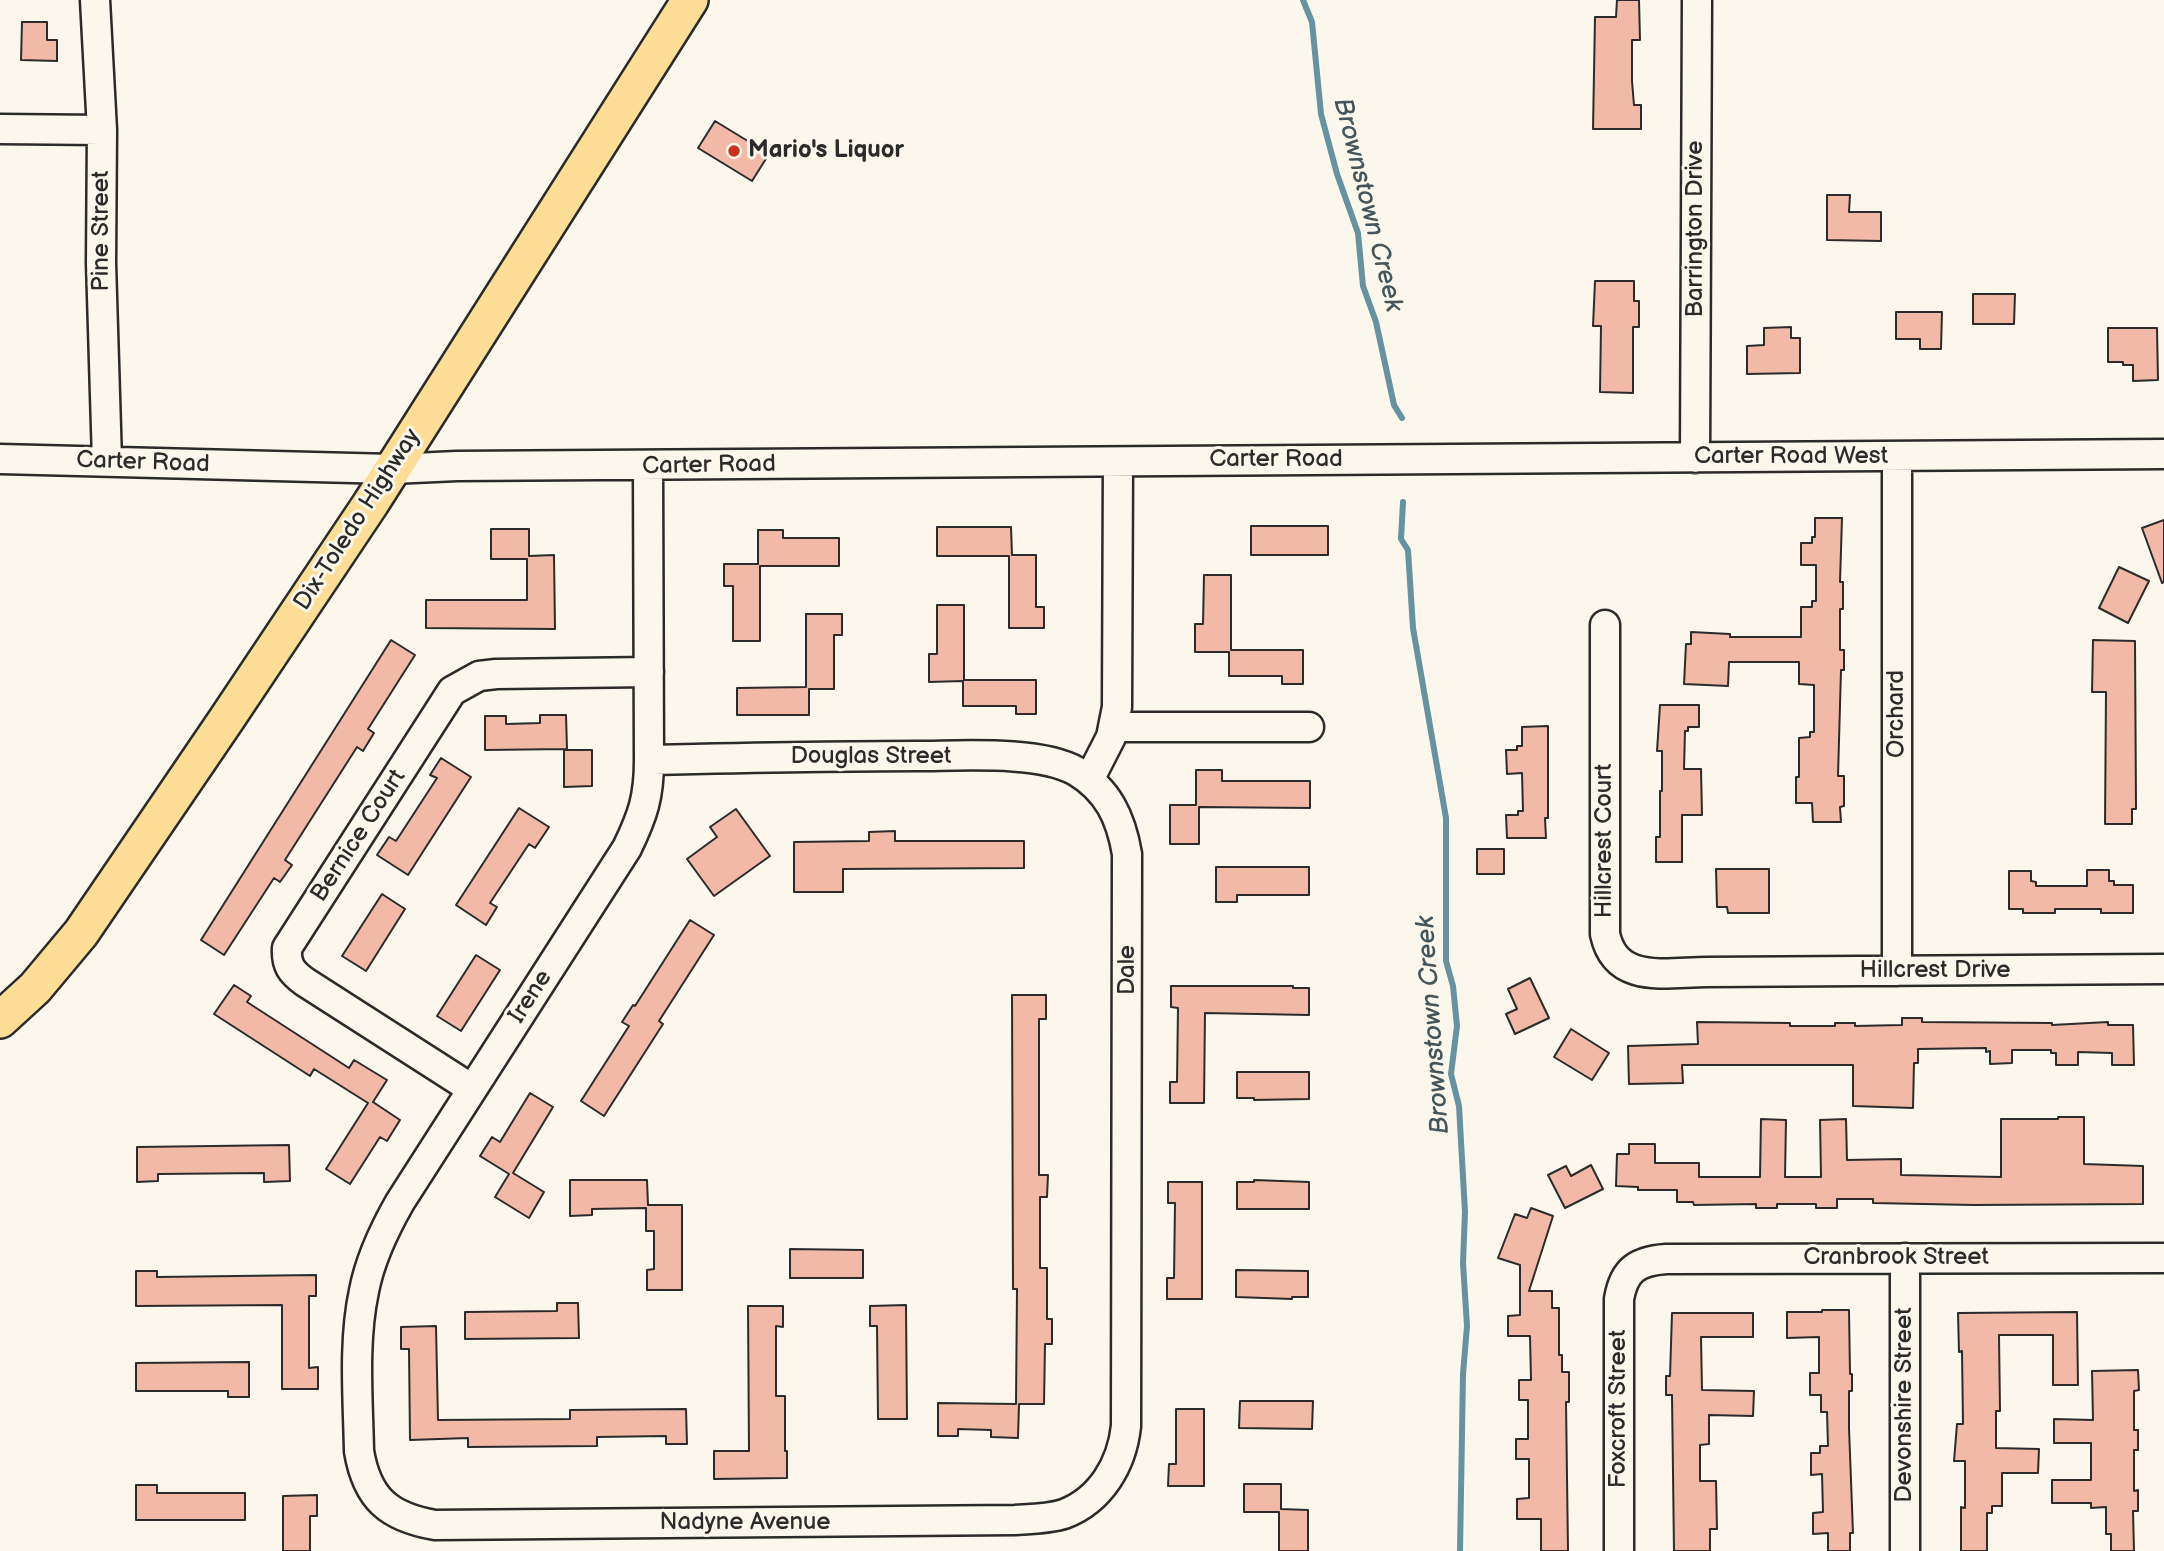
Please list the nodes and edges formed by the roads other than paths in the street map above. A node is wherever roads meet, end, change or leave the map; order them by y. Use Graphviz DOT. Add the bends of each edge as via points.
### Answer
graph roads {
  1 [pos="95,0"];
  2 [pos="690,0"];
  3 [pos="1697,0"];
  4 [pos="0,129"];
  5 [pos="102,130"];
  6 [pos="2164,454"];
  7 [pos="1897,457"];
  8 [pos="1695,458"];
  9 [pos="0,459"];
  10 [pos="1419,459"];
  11 [pos="107,461"];
  12 [pos="1118,462"];
  13 [pos="648,466"];
  14 [pos="392,469"];
  15 [pos="1605,625"];
  16 [pos="649,672"];
  17 [pos="1114,727"];
  18 [pos="1309,727"];
  19 [pos="649,760"];
  20 [pos="1089,780"];
  21 [pos="2164,969"];
  22 [pos="1897,971"];
  23 [pos="1707,972"];
  24 [pos="0,1020"];
  25 [pos="472,1089"];
  26 [pos="1905,1258"];
  27 [pos="2164,1258"];
  28 [pos="1631,1270"];
  29 [pos="1099,1490"];
  30 [pos="386,1507"];
  31 [pos="1619,1551"];
  32 [pos="1905,1551"];
  1 -- 5 [label="street, Pine Street"];
  2 -- 14 [label="main road, Dix-Toledo Highway"];
  3 -- 8 [label="street, Barrington Drive"];
  4 -- 5 [label="street"];
  5 -- 11 [label="street, Pine Street"];
  6 -- 7 [label="street, Carter Road West"];
  7 -- 8 [label="street, Carter Road West"];
  7 -- 22 [label="street, Orchard"];
  8 -- 10 [label="street, Carter Road West"];
  9 -- 11 [label="street, Carter Road"];
  10 -- 12 [label="street, Carter Road"];
  11 -- 14 [label="street, Carter Road"];
  12 -- 13 [label="street, Carter Road"];
  12 -- 17 [label="street"];
  13 -- 14 [label="street, Carter Road"];
  13 -- 16 [label="street, Irene"];
  14 -- 24 [label="main road, Dix-Toledo Highway" via="81,933 35,988"];
  15 -- 23 [label="street, Hillcrest Court" via="1608,949 1618,962 1639,972"];
  16 -- 19 [label="street, Irene"];
  16 -- 25 [label="street, Bernice Court" via="496,674 479,676 452,691 287,948 286,962 293,974"];
  17 -- 18 [label="street"];
  17 -- 20 [label="street"];
  19 -- 20 [label="street, Douglas Street" via="1005,757 1060,764"];
  19 -- 25 [label="street, Irene" via="647,803 627,848"];
  20 -- 29 [label="street, Dale" via="1115,810 1123,830 1128,919 1126,1426 1119,1458"];
  21 -- 22 [label="street, Hillcrest Drive"];
  22 -- 23 [label="street, Hillcrest Drive"];
  25 -- 30 [label="street, Irene" via="383,1231 364,1288 359,1451 368,1484"];
  26 -- 27 [label="street, Cranbrook Street"];
  26 -- 28 [label="street, Cranbrook Street" via="1666,1259"];
  26 -- 32 [label="street, Devonshire Street"];
  28 -- 31 [label="street, Foxcroft Street" via="1621,1286 1618,1313"];
  29 -- 30 [label="street, Nadyne Avenue" via="1064,1514 1015,1520 435,1525 411,1520"];
}
